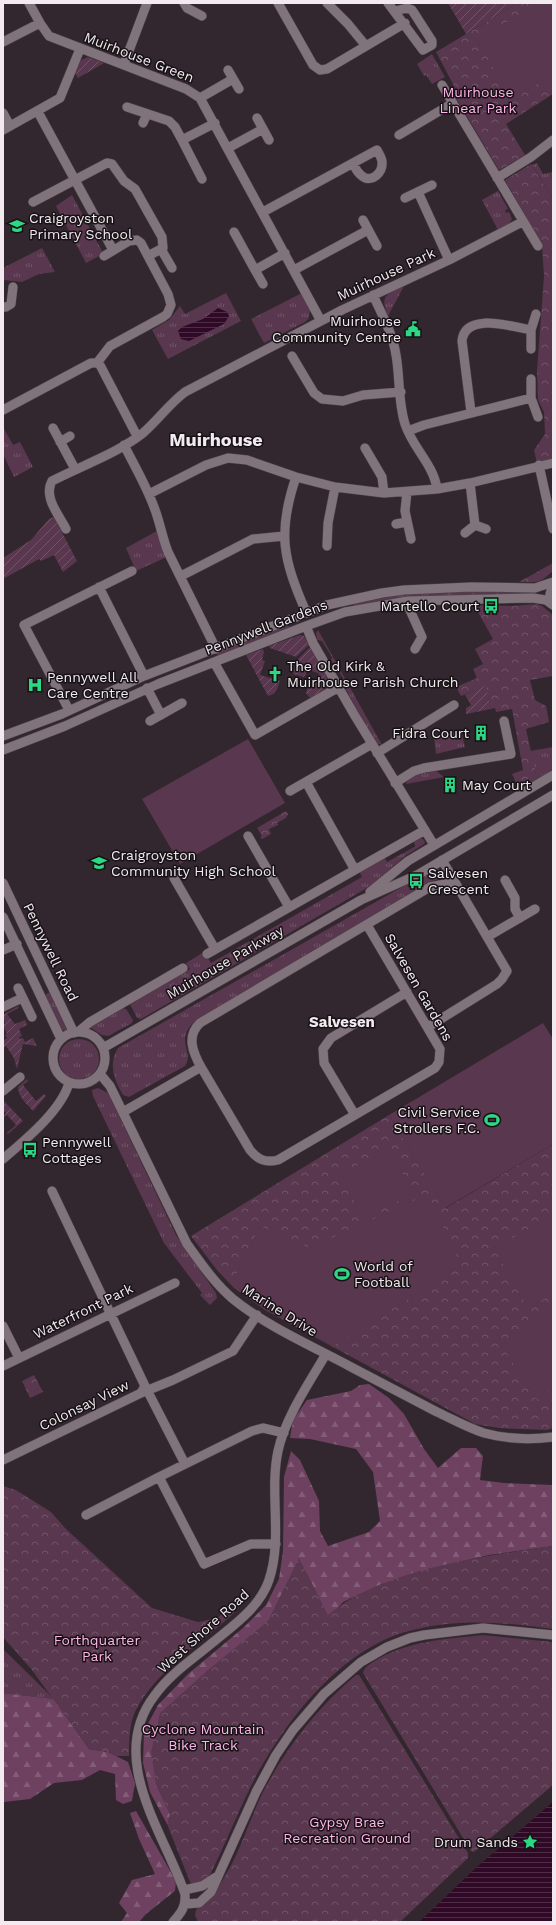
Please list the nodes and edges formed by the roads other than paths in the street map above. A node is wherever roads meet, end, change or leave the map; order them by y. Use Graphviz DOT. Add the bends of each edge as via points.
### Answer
graph roads {
  1 [pos="29,3"];
  2 [pos="147,3"];
  3 [pos="184,3"];
  4 [pos="278,3"];
  5 [pos="327,3"];
  6 [pos="388,3"];
  7 [pos="395,11"];
  8 [pos="202,16"];
  9 [pos="40,23"];
  10 [pos="405,24"];
  11 [pos="3,42"];
  12 [pos="366,46"];
  13 [pos="80,49"];
  14 [pos="124,64"];
  15 [pos="228,70"];
  16 [pos="233,79"];
  17 [pos="443,85"];
  18 [pos="239,89"];
  19 [pos="200,98"];
  20 [pos="453,103"];
  21 [pos="127,107"];
  22 [pos="38,112"];
  23 [pos="3,113"];
  24 [pos="147,114"];
  25 [pos="257,118"];
  26 [pos="144,123"];
  27 [pos="215,123"];
  28 [pos="7,128"];
  29 [pos="264,129"];
  30 [pos="400,135"];
  31 [pos="182,140"];
  32 [pos="269,140"];
  33 [pos="553,140"];
  34 [pos="228,148"];
  35 [pos="353,163"];
  36 [pos="497,178"];
  37 [pos="202,179"];
  38 [pos="75,180"];
  39 [pos="432,185"];
  40 [pos="418,192"];
  41 [pos="405,198"];
  42 [pos="33,202"];
  43 [pos="263,212"];
  44 [pos="363,220"];
  45 [pos="522,222"];
  46 [pos="368,230"];
  47 [pos="234,232"];
  48 [pos="533,244"];
  49 [pos="378,246"];
  50 [pos="161,249"];
  51 [pos="113,250"];
  52 [pos="285,253"];
  53 [pos="104,256"];
  54 [pos="148,256"];
  55 [pos="449,260"];
  56 [pos="172,268"];
  57 [pos="255,270"];
  58 [pos="294,270"];
  59 [pos="263,284"];
  60 [pos="13,287"];
  61 [pos="373,295"];
  62 [pos="3,307"];
  63 [pos="536,314"];
  64 [pos="321,321"];
  65 [pos="531,330"];
  66 [pos="531,349"];
  67 [pos="292,356"];
  68 [pos="97,363"];
  69 [pos="532,379"];
  70 [pos="400,392"];
  71 [pos="531,398"];
  72 [pos="3,410"];
  73 [pos="471,412"];
  74 [pos="538,417"];
  75 [pos="53,428"];
  76 [pos="408,431"];
  77 [pos="70,436"];
  78 [pos="137,436"];
  79 [pos="60,442"];
  80 [pos="124,445"];
  81 [pos="364,448"];
  82 [pos="553,463"];
  83 [pos="539,465"];
  84 [pos="75,470"];
  85 [pos="296,477"];
  86 [pos="470,484"];
  87 [pos="335,487"];
  88 [pos="437,489"];
  89 [pos="407,492"];
  90 [pos="384,493"];
  91 [pos="149,494"];
  92 [pos="407,522"];
  93 [pos="396,524"];
  94 [pos="475,525"];
  95 [pos="66,529"];
  96 [pos="486,529"];
  97 [pos="553,529"];
  98 [pos="465,533"];
  99 [pos="284,536"];
  100 [pos="411,539"];
  101 [pos="327,546"];
  102 [pos="132,571"];
  103 [pos="181,576"];
  104 [pos="553,583"];
  105 [pos="99,587"];
  106 [pos="342,601"];
  107 [pos="408,601"];
  108 [pos="553,604"];
  109 [pos="306,612"];
  110 [pos="345,612"];
  111 [pos="306,626"];
  112 [pos="216,648"];
  113 [pos="415,649"];
  114 [pos="189,659"];
  115 [pos="214,662"];
  116 [pos="194,670"];
  117 [pos="144,676"];
  118 [pos="339,687"];
  119 [pos="147,688"];
  120 [pos="182,703"];
  121 [pos="454,705"];
  122 [pos="69,710"];
  123 [pos="161,715"];
  124 [pos="150,721"];
  125 [pos="504,721"];
  126 [pos="3,736"];
  127 [pos="372,744"];
  128 [pos="3,750"];
  129 [pos="378,753"];
  130 [pos="553,775"];
  131 [pos="306,782"];
  132 [pos="395,783"];
  133 [pos="290,791"];
  134 [pos="553,796"];
  135 [pos="425,830"];
  136 [pos="248,836"];
  137 [pos="434,845"];
  138 [pos="442,860"];
  139 [pos="356,870"];
  140 [pos="174,878"];
  141 [pos="505,880"];
  142 [pos="455,882"];
  143 [pos="3,883"];
  144 [pos="361,900"];
  145 [pos="289,907"];
  146 [pos="535,909"];
  147 [pos="3,917"];
  148 [pos="520,918"];
  149 [pos="367,925"];
  150 [pos="487,938"];
  151 [pos="17,944"];
  152 [pos="3,950"];
  153 [pos="183,968"];
  154 [pos="18,988"];
  155 [pos="407,992"];
  156 [pos="22,998"];
  157 [pos="3,1007"];
  158 [pos="32,1017"];
  159 [pos="428,1027"];
  160 [pos="76,1032"];
  161 [pos="62,1038"];
  162 [pos="103,1048"];
  163 [pos="201,1068"];
  164 [pos="100,1074"];
  165 [pos="20,1077"];
  166 [pos="69,1083"];
  167 [pos="3,1091"];
  168 [pos="123,1112"];
  169 [pos="355,1114"];
  170 [pos="5,1154"];
  171 [pos="52,1191"];
  172 [pos="175,1283"];
  173 [pos="111,1313"];
  174 [pos="257,1315"];
  175 [pos="3,1326"];
  176 [pos="326,1354"];
  177 [pos="19,1358"];
  178 [pos="3,1366"];
  179 [pos="144,1390"];
  180 [pos="284,1433"];
  181 [pos="553,1437"];
  182 [pos="3,1460"];
  183 [pos="185,1464"];
  184 [pos="159,1478"];
  185 [pos="86,1515"];
  186 [pos="276,1544"];
  187 [pos="553,1636"];
  188 [pos="216,1877"];
  189 [pos="184,1890"];
  190 [pos="185,1904"];
  191 [pos="175,1920"];
  1 -- 9 [label="street, Muirhouse Green"];
  2 -- 14 [label="street"];
  3 -- 8 [label="street" via="187,8"];
  4 -- 12 [label="street" via="313,64 320,70 327,69"];
  5 -- 12 [label="street"];
  6 -- 7 [label="street"];
  7 -- 10 [label="street"];
  7 -- 10 [label="street" via="407,8 412,10 432,45 423,50"];
  9 -- 11 [label="street"];
  9 -- 13 [label="street, Muirhouse Green" via="49,36"];
  10 -- 12 [label="street"];
  13 -- 14 [label="street, Muirhouse Green"];
  13 -- 22 [label="street" via="60,98"];
  14 -- 19 [label="street, Muirhouse Green" via="186,89"];
  15 -- 16 [label="street"];
  16 -- 18 [label="street"];
  16 -- 19 [label="street"];
  17 -- 20 [label="street"];
  19 -- 27 [label="street, Muirhouse Green"];
  20 -- 30 [label="street"];
  20 -- 36 [label="street"];
  21 -- 24 [label="street"];
  22 -- 28 [label="street"];
  22 -- 38 [label="street"];
  23 -- 28 [label="street"];
  24 -- 26 [label="street"];
  24 -- 31 [label="street" via="169,122"];
  25 -- 29 [label="street"];
  27 -- 31 [label="street"];
  27 -- 34 [label="street, Muirhouse Green"];
  29 -- 32 [label="street"];
  29 -- 34 [label="street"];
  31 -- 37 [label="street"];
  33 -- 36 [label="street"];
  34 -- 43 [label="street, Muirhouse Green"];
  35 -- 43 [label="street"];
  36 -- 45 [label="street"];
  38 -- 42 [label="street"];
  38 -- 50 [label="street" via="106,163 112,164 124,181 135,189 162,236 164,245"];
  38 -- 51 [label="street"];
  39 -- 40 [label="street"];
  40 -- 41 [label="street"];
  40 -- 55 [label="street"];
  43 -- 52 [label="street, Muirhouse Green"];
  44 -- 46 [label="street"];
  45 -- 48 [label="street"];
  45 -- 55 [label="street, Muirhouse Park"];
  46 -- 49 [label="street"];
  46 -- 58 [label="street"];
  47 -- 57 [label="street"];
  50 -- 54 [label="street"];
  50 -- 56 [label="street"];
  51 -- 53 [label="street"];
  51 -- 54 [label="street" via="129,241 137,240"];
  52 -- 57 [label="street"];
  52 -- 58 [label="street, Muirhouse Green"];
  54 -- 68 [label="street" via="171,300 170,309 163,317 110,346"];
  55 -- 61 [label="street, Muirhouse Park"];
  57 -- 59 [label="street"];
  58 -- 64 [label="street, Muirhouse Green"];
  60 -- 62 [label="street" via="11,304"];
  61 -- 64 [label="street, Muirhouse Park"];
  61 -- 70 [label="street" via="392,336"];
  63 -- 65 [label="street"];
  64 -- 78 [label="street, Muirhouse Park" via="185,392"];
  65 -- 66 [label="street"];
  65 -- 73 [label="street" via="481,323 466,330 462,341"];
  67 -- 70 [label="street" via="314,393 322,399 343,401 363,395"];
  68 -- 72 [label="street" via="91,362"];
  68 -- 78 [label="street"];
  69 -- 71 [label="street"];
  70 -- 76 [label="street"];
  71 -- 73 [label="street"];
  71 -- 74 [label="street"];
  73 -- 76 [label="street" via="424,424"];
  75 -- 79 [label="street"];
  76 -- 88 [label="street" via="434,478"];
  77 -- 79 [label="street"];
  78 -- 80 [label="street, Muirhouse Park"];
  79 -- 84 [label="street"];
  80 -- 84 [label="street, Muirhouse Park"];
  80 -- 91 [label="street"];
  81 -- 90 [label="street" via="382,477"];
  82 -- 83 [label="street"];
  83 -- 86 [label="street"];
  83 -- 97 [label="street"];
  84 -- 95 [label="street, Muirhouse Park" via="52,481 49,490 51,500"];
  85 -- 87 [label="street"];
  85 -- 91 [label="street" via="247,460 228,458 206,465"];
  85 -- 99 [label="street" via="287,501"];
  86 -- 88 [label="street"];
  86 -- 94 [label="street"];
  87 -- 90 [label="street"];
  87 -- 101 [label="street" via="328,523"];
  88 -- 89 [label="street"];
  89 -- 90 [label="street"];
  89 -- 92 [label="street"];
  91 -- 103 [label="street" via="162,537"];
  92 -- 93 [label="street"];
  92 -- 100 [label="street"];
  94 -- 96 [label="street"];
  94 -- 98 [label="street"];
  99 -- 103 [label="street" via="253,539"];
  99 -- 109 [label="street" via="288,564"];
  102 -- 105 [label="street"];
  103 -- 112 [label="street"];
  104 -- 106 [label="street, Pennywell Gardens" via="536,588 404,590"];
  104 -- 108 [label="street, Pennywell Gardens" via="550,594"];
  105 -- 117 [label="street"];
  105 -- 122 [label="street" via="24,625"];
  106 -- 109 [label="street, Pennywell Gardens"];
  106 -- 110 [label="street"];
  107 -- 108 [label="street, Pennywell Gardens" via="533,598"];
  107 -- 110 [label="street, Pennywell Gardens"];
  107 -- 113 [label="street" via="409,608 425,636"];
  109 -- 112 [label="street, Pennywell Gardens"];
  110 -- 111 [label="street, Pennywell Gardens"];
  111 -- 115 [label="street, Pennywell Gardens"];
  111 -- 118 [label="street"];
  112 -- 114 [label="street, Pennywell Gardens"];
  114 -- 116 [label="street"];
  114 -- 117 [label="street, Pennywell Gardens"];
  115 -- 116 [label="street, Pennywell Gardens"];
  115 -- 118 [label="street" via="255,735"];
  116 -- 119 [label="street, Pennywell Gardens"];
  117 -- 122 [label="street, Pennywell Gardens"];
  118 -- 127 [label="street"];
  119 -- 123 [label="street"];
  119 -- 128 [label="street, Pennywell Gardens" via="65,726"];
  120 -- 123 [label="street"];
  121 -- 129 [label="street"];
  122 -- 126 [label="street, Pennywell Gardens"];
  123 -- 124 [label="street"];
  125 -- 132 [label="street" via="511,754 424,768"];
  127 -- 129 [label="street"];
  127 -- 131 [label="street"];
  129 -- 132 [label="street"];
  130 -- 137 [label="street, Muirhouse Parkway"];
  131 -- 133 [label="street"];
  131 -- 139 [label="street"];
  132 -- 135 [label="street"];
  134 -- 138 [label="street, Muirhouse Parkway"];
  135 -- 137 [label="street"];
  135 -- 139 [label="street, Muirhouse Parkway"];
  136 -- 145 [label="street"];
  137 -- 144 [label="street, Muirhouse Parkway" via="408,861"];
  138 -- 142 [label="street"];
  138 -- 144 [label="street, Muirhouse Parkway" via="419,874"];
  139 -- 145 [label="street, Muirhouse Parkway"];
  140 -- 145 [label="street, Muirhouse Parkway" via="211,952"];
  141 -- 148 [label="street"];
  142 -- 149 [label="street" via="430,886"];
  142 -- 150 [label="street"];
  143 -- 160 [label="street, Pennywell Road"];
  144 -- 162 [label="street, Muirhouse Parkway"];
  146 -- 148 [label="street"];
  147 -- 151 [label="street, Pennywell Road"];
  148 -- 150 [label="street"];
  149 -- 155 [label="street, Salvesen Gardens"];
  149 -- 163 [label="street, Salvesen Gardens" via="200,1023 194,1033 192,1044"];
  150 -- 159 [label="street" via="505,966 505,976 497,984"];
  151 -- 152 [label="street"];
  151 -- 161 [label="street, Pennywell Road"];
  153 -- 160 [label="street, Muirhouse Parkway"];
  154 -- 156 [label="street"];
  155 -- 159 [label="street, Salvesen Gardens"];
  155 -- 169 [label="street" via="331,1038 323,1049 324,1063"];
  156 -- 157 [label="street"];
  156 -- 158 [label="street"];
  159 -- 169 [label="street, Salvesen Gardens" via="440,1049 439,1062 435,1068"];
  160 -- 161 [label="street"];
  160 -- 162 [label="street" via="95,1038"];
  161 -- 166 [label="street" via="54,1048 53,1063 57,1074"];
  162 -- 164 [label="street" via="104,1064"];
  163 -- 168 [label="street"];
  163 -- 169 [label="street, Salvesen Gardens" via="254,1156 265,1161 278,1160"];
  164 -- 166 [label="street" via="88,1083"];
  164 -- 168 [label="street, Marine Drive" via="110,1086"];
  165 -- 167 [label="street"];
  166 -- 170 [label="street" via="49,1115"];
  168 -- 174 [label="street, Marine Drive" via="187,1244 218,1284 233,1299"];
  171 -- 173 [label="street, Colonsay View"];
  172 -- 173 [label="street, Waterfront Park"];
  173 -- 177 [label="street, Waterfront Park"];
  173 -- 179 [label="street, Colonsay View"];
  174 -- 176 [label="street, Marine Drive"];
  174 -- 179 [label="street" via="233,1351 173,1380"];
  175 -- 177 [label="street"];
  176 -- 180 [label="street, West Shore Road" via="286,1424"];
  176 -- 181 [label="street, Marine Drive" via="407,1397 484,1433 510,1438"];
  177 -- 178 [label="street, Waterfront Park"];
  179 -- 182 [label="street, Colonsay View"];
  179 -- 183 [label="street"];
  180 -- 183 [label="street" via="262,1428 252,1431"];
  180 -- 186 [label="street, West Shore Road" via="278,1451 275,1488"];
  183 -- 184 [label="street"];
  184 -- 185 [label="street"];
  184 -- 186 [label="street" via="204,1564 252,1544"];
  186 -- 189 [label="street, West Shore Road" via="269,1581 260,1599 238,1622 164,1684 144,1711 137,1732 136,1765 142,1790"];
  187 -- 188 [label="street" via="483,1628 424,1635 387,1647 361,1662 324,1694 285,1743 256,1792"];
  188 -- 189 [label="street" via="202,1886"];
  188 -- 190 [label="street" via="211,1892 199,1903"];
  189 -- 190 [label="street, West Shore Road"];
  190 -- 191 [label="street"];
}
